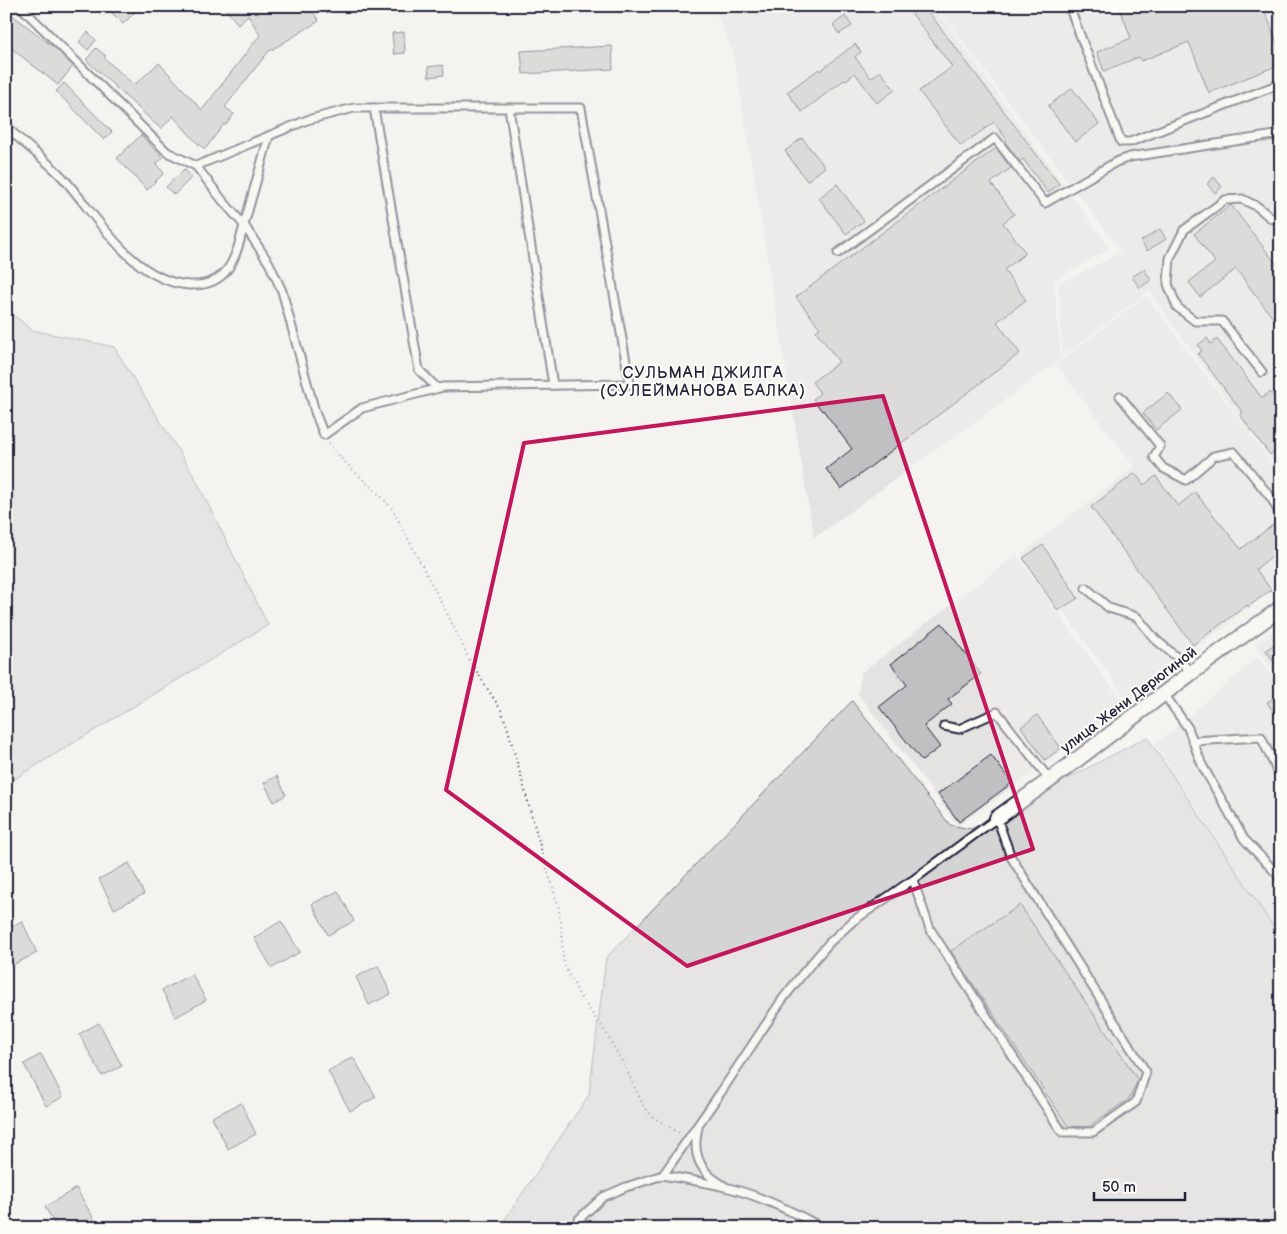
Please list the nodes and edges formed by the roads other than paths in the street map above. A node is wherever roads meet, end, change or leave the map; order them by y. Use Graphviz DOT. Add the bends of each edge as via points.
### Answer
graph roads {
  1 [pos="20,6"];
  2 [pos="1069,6"];
  3 [pos="1279,6"];
  4 [pos="1281,13"];
  5 [pos="1281,92"];
  6 [pos="374,108"];
  7 [pos="509,108"];
  8 [pos="6,126"];
  9 [pos="1281,134"];
  10 [pos="268,136"];
  11 [pos="196,166"];
  12 [pos="1281,215"];
  13 [pos="244,225"];
  14 [pos="838,254"];
  15 [pos="1262,372"];
  16 [pos="553,385"];
  17 [pos="437,388"];
  18 [pos="1120,396"];
  19 [pos="1281,517"];
  20 [pos="1086,588"];
  21 [pos="1279,612"];
  22 [pos="1191,673"];
  23 [pos="1164,694"];
  24 [pos="944,726"];
  25 [pos="1193,741"];
  26 [pos="1281,779"];
  27 [pos="1050,780"];
  28 [pos="997,818"];
  29 [pos="1281,878"];
  30 [pos="913,880"];
  31 [pos="700,1122"];
  32 [pos="664,1175"];
  33 [pos="726,1187"];
  34 [pos="574,1228"];
  35 [pos="822,1228"];
  1 -- 11 [label="lane" via="167,152"];
  2 -- 5 [label="lane" via="1121,142 1130,142 1277,85"];
  3 -- 4 [label="lane"];
  6 -- 7 [label="lane"];
  6 -- 10 [label="lane" via="354,108 307,120"];
  6 -- 17 [label="lane" via="419,370"];
  7 -- 16 [label="lane"];
  7 -- 16 [label="lane" via="581,108 630,384"];
  8 -- 13 [label="lane" via="63,178 130,257 167,280 196,285 222,276 236,256"];
  9 -- 14 [label="lane" via="1130,157 1046,203 995,138"];
  10 -- 11 [label="lane"];
  10 -- 13 [label="lane"];
  11 -- 13 [label="lane"];
  12 -- 15 [label="lane" via="1272,219 1258,206 1242,199 1225,200 1184,230 1170,258 1168,284 1177,307 1195,321 1222,321"];
  13 -- 17 [label="lane" via="269,263 282,292 324,435 362,408"];
  16 -- 17 [label="lane"];
  18 -- 19 [label="lane" via="1160,446 1154,457 1163,468 1186,480 1214,456 1234,452 1272,499"];
  20 -- 22 [label="lane" via="1109,608 1137,617"];
  21 -- 22 [label="street, улица Жени Дерюгиной"];
  22 -- 23 [label="street, улица Жени Дерюгиной"];
  23 -- 25 [label="lane" via="1188,728"];
  23 -- 27 [label="street, улица Жени Дерюгиной"];
  24 -- 27 [label="lane" via="959,729 997,712"];
  25 -- 26 [label="lane" via="1261,737"];
  25 -- 29 [label="lane" via="1202,765 1244,839"];
  27 -- 28 [label="street, улица Жени Дерюгиной"];
  28 -- 30 [label="lane"];
  28 -- 30 [label="lane" via="1011,857 1146,1072 1136,1102 1092,1132 1062,1132 930,929"];
  30 -- 31 [label="lane" via="854,921 823,950 782,1000"];
  31 -- 32 [label="lane"];
  31 -- 33 [label="lane" via="695,1141 697,1158 707,1174"];
  32 -- 33 [label="lane"];
  32 -- 34 [label="lane" via="603,1197 578,1220"];
  33 -- 35 [label="lane" via="757,1197"];
}
